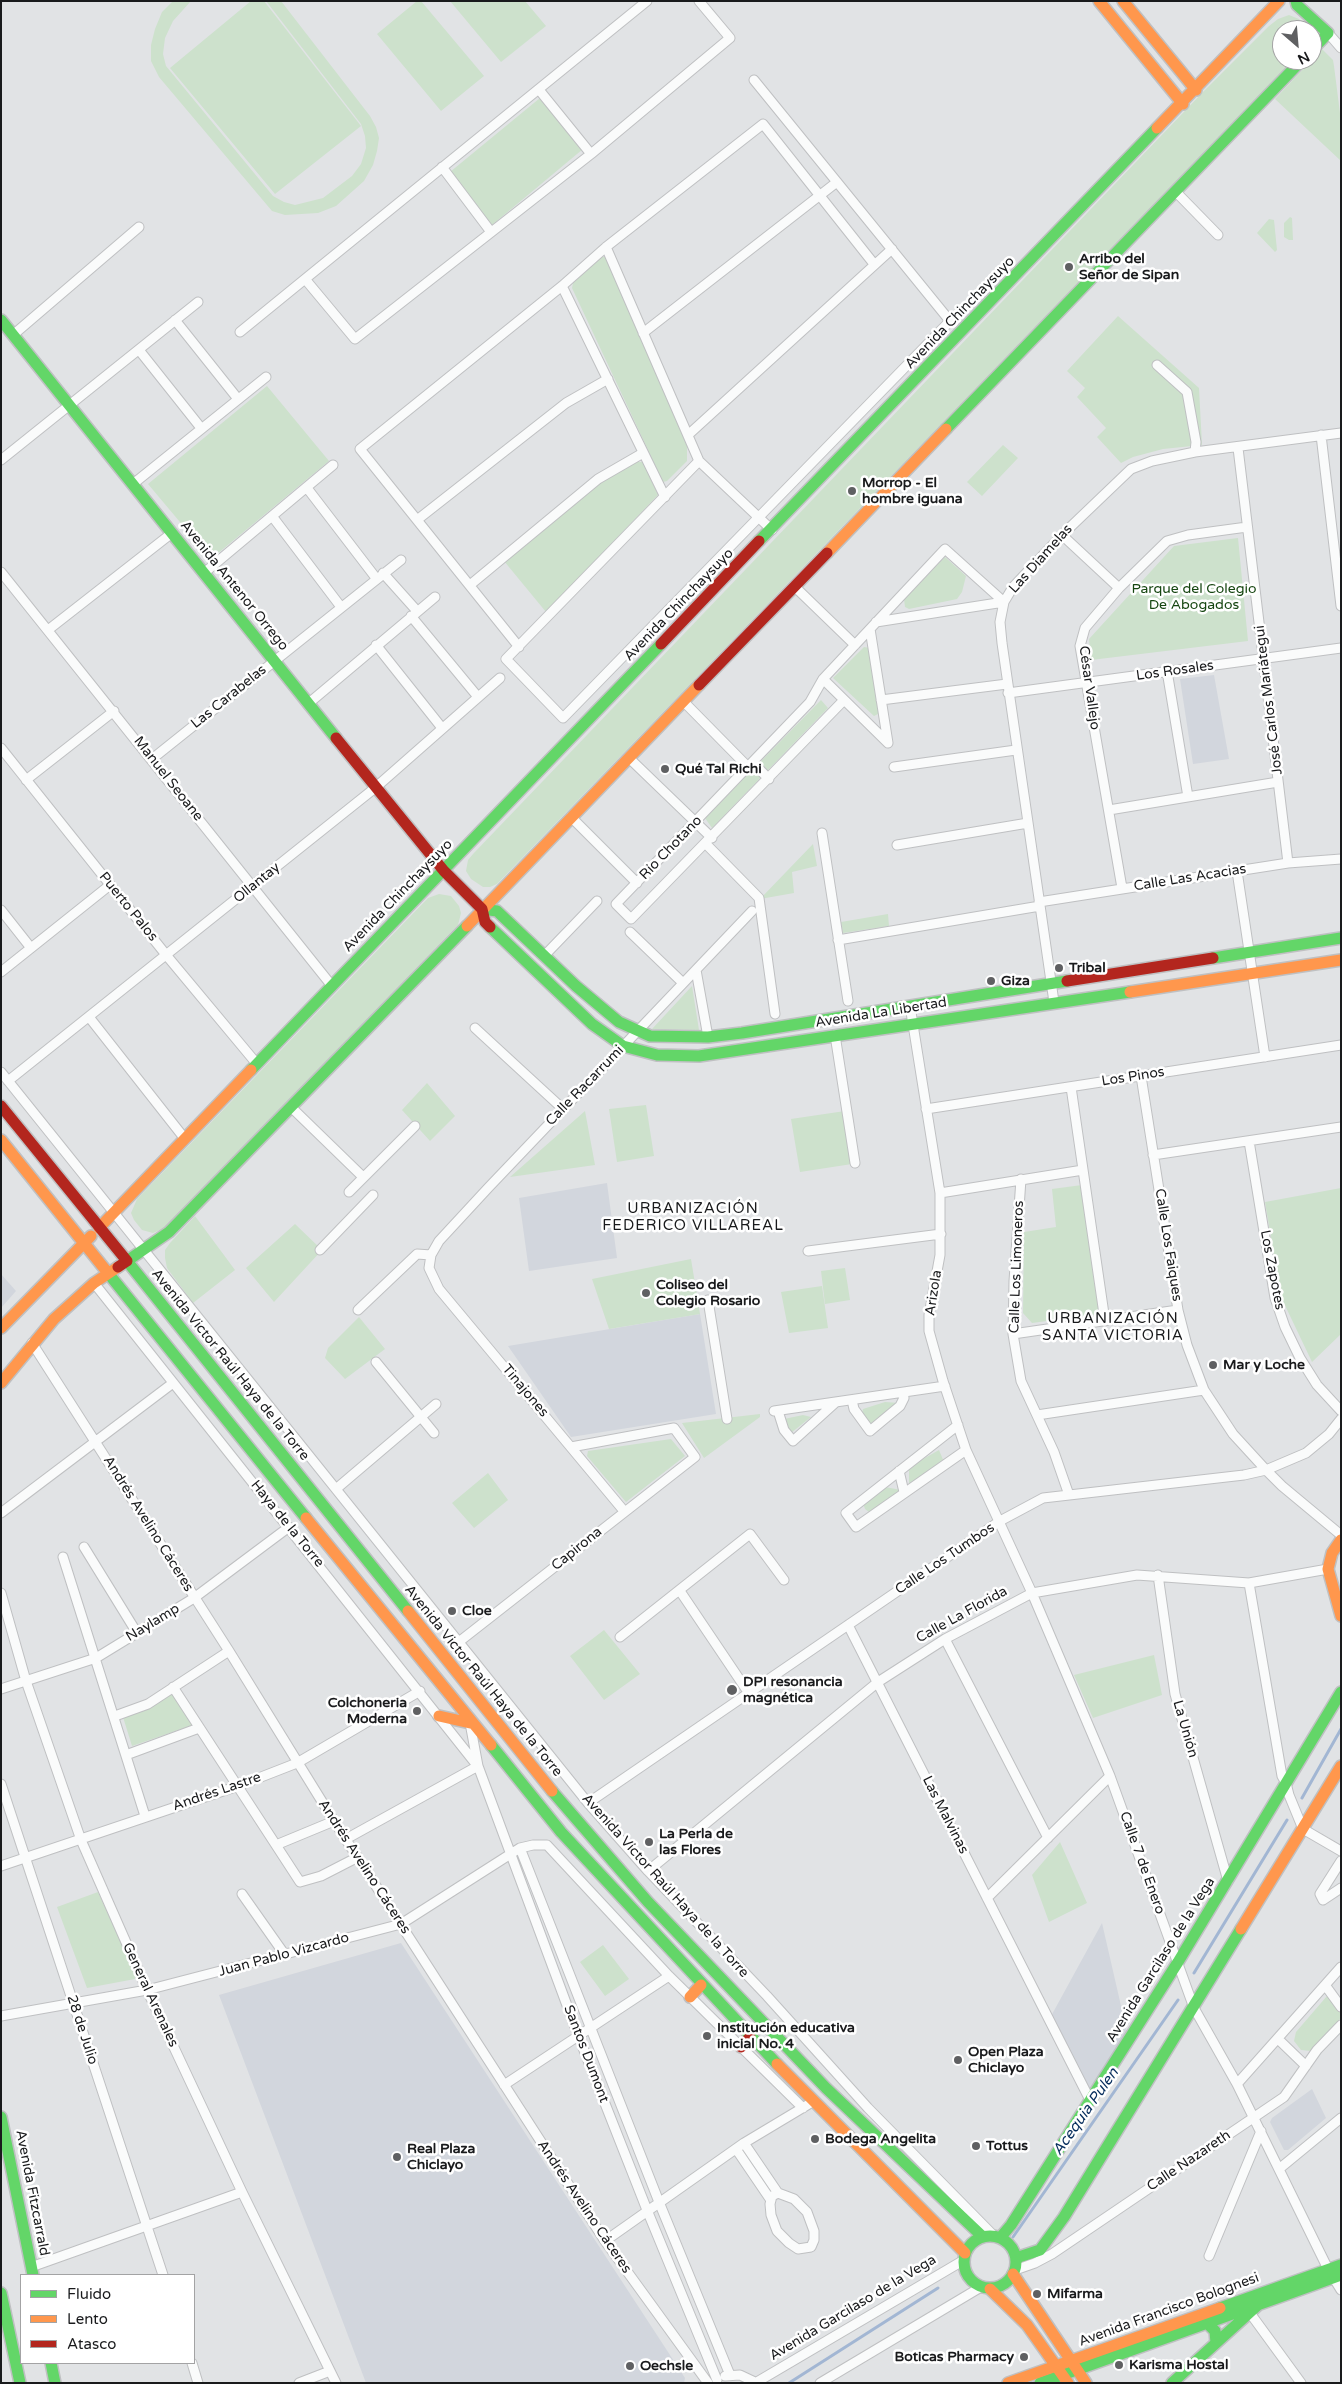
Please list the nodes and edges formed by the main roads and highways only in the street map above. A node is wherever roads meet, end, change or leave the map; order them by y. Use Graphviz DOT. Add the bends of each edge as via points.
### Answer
graph roads {
  1 [pos="1098,1"];
  2 [pos="1123,1"];
  3 [pos="1279,1"];
  4 [pos="1296,1"];
  5 [pos="1314,20"];
  6 [pos="1322,28"];
  7 [pos="1322,39"];
  8 [pos="1292,70"];
  9 [pos="1196,90"];
  10 [pos="1183,104"];
  11 [pos="1,320"];
  12 [pos="447,874"];
  13 [pos="478,905"];
  14 [pos="1341,938"];
  15 [pos="1341,960"];
  16 [pos="576,986"];
  17 [pos="564,998"];
  18 [pos="742,1033"];
  19 [pos="744,1050"];
  20 [pos="1,1106"];
  21 [pos="1,1140"];
  22 [pos="99,1228"];
  23 [pos="84,1243"];
  24 [pos="127,1261"];
  25 [pos="108,1273"];
  26 [pos="1,1328"];
  27 [pos="1,1383"];
  28 [pos="1341,1540"];
  29 [pos="1341,1616"];
  30 [pos="1341,1692"];
  31 [pos="439,1716"];
  32 [pos="470,1723"];
  33 [pos="1341,1766"];
  34 [pos="701,1985"];
  35 [pos="690,1997"];
  36 [pos="750,2037"];
  37 [pos="741,2047"];
  38 [pos="1,2117"];
  39 [pos="992,2237"];
  40 [pos="964,2257"];
  41 [pos="1016,2258"];
  42 [pos="1341,2265"];
  43 [pos="32,2271"];
  44 [pos="1014,2272"];
  45 [pos="1334,2274"];
  46 [pos="985,2288"];
  47 [pos="1274,2288"];
  48 [pos="1,2294"];
  49 [pos="1262,2302"];
  50 [pos="1206,2322"];
  51 [pos="1216,2344"];
  52 [pos="50,2364"];
  53 [pos="1074,2365"];
  54 [pos="1062,2374"];
  55 [pos="20,2383"];
  56 [pos="55,2383"];
  57 [pos="1008,2383"];
  58 [pos="1040,2383"];
  59 [pos="1086,2383"];
  60 [pos="1172,2383"];
  1 -- 10 [label="main road"];
  2 -- 9 [label="main road"];
  3 -- 9 [label="main road, Avenida Chinchaysuyo"];
  4 -- 5 [label="main road"];
  6 -- 7 [label="main road" via="1328,33"];
  8 -- 13 [label="main road" via="684,702 571,817"];
  9 -- 10 [label="main road, Avenida Chinchaysuyo"];
  10 -- 12 [label="main road, Avenida Chinchaysuyo" via="772,530"];
  11 -- 12 [label="main road, Avenida Antenor Orrego"];
  12 -- 13 [label="main road, Avenida La Libertad"];
  12 -- 22 [label="main road, Avenida Chinchaysuyo" via="332,986"];
  13 -- 16 [label="main road, Avenida La Libertad" via="497,911"];
  13 -- 17 [label="main road, Avenida La Libertad" via="485,922"];
  13 -- 24 [label="main road" via="292,1108 169,1232"];
  14 -- 18 [label="main road, Avenida La Libertad"];
  15 -- 19 [label="main road, Avenida La Libertad"];
  16 -- 17 [label="main road"];
  16 -- 18 [label="main road, Avenida La Libertad" via="604,1011 637,1032 650,1036 708,1037"];
  17 -- 19 [label="main road, Avenida La Libertad" via="623,1046 678,1056"];
  18 -- 19 [label="main road"];
  20 -- 22 [label="main road, Avenida Victor Raúl Haya de la Torre"];
  21 -- 23 [label="main road"];
  22 -- 23 [label="main road"];
  22 -- 24 [label="main road, Avenida Victor Raúl Haya de la Torre"];
  23 -- 25 [label="main road"];
  23 -- 26 [label="main road"];
  24 -- 25 [label="main road"];
  24 -- 39 [label="main road, Avenida Victor Raúl Haya de la Torre" via="574,1818 648,1902 826,2088"];
  25 -- 27 [label="main road" via="54,1319"];
  25 -- 32 [label="main road"];
  28 -- 29 [label="main road" via="1332,1553 1328,1569"];
  30 -- 39 [label="main road, Avenida Garcilaso de la Vega" via="1178,1962 1011,2225"];
  31 -- 32 [label="main road"];
  32 -- 34 [label="main road" via="561,1832"];
  33 -- 41 [label="main road" via="1048,2242 1033,2254"];
  34 -- 35 [label="main road"];
  34 -- 36 [label="main road"];
  36 -- 37 [label="main road"];
  36 -- 40 [label="main road"];
  38 -- 43 [label="main road, Avenida Fitzcarrald"];
  39 -- 40 [label="main road" via="975,2240"];
  39 -- 41 [label="main road" via="1013,2249"];
  40 -- 46 [label="main road" via="968,2276"];
  41 -- 44 [label="main road"];
  42 -- 45 [label="main road, Avenida Francisco Bolognesi"];
  44 -- 46 [label="main road" via="1004,2285"];
  44 -- 53 [label="main road" via="1027,2298"];
  45 -- 47 [label="main road, Avenida Francisco Bolognesi"];
  45 -- 49 [label="main road, Avenida Francisco Bolognesi"];
  46 -- 54 [label="main road" via="1012,2308"];
  47 -- 49 [label="main road"];
  47 -- 53 [label="main road, Avenida Francisco Bolognesi"];
  48 -- 55 [label="main road"];
  49 -- 50 [label="main road, Avenida Francisco Bolognesi"];
  49 -- 51 [label="main road"];
  50 -- 51 [label="main road" via="1215,2331"];
  50 -- 53 [label="main road, Avenida Francisco Bolognesi"];
  51 -- 60 [label="main road"];
  52 -- 56 [label="main road"];
  53 -- 54 [label="main road, Avenida Francisco Bolognesi"];
  53 -- 59 [label="main road"];
  54 -- 57 [label="main road, Avenida Francisco Bolognesi"];
  54 -- 58 [label="main road, Avenida Francisco Bolognesi"];
}
